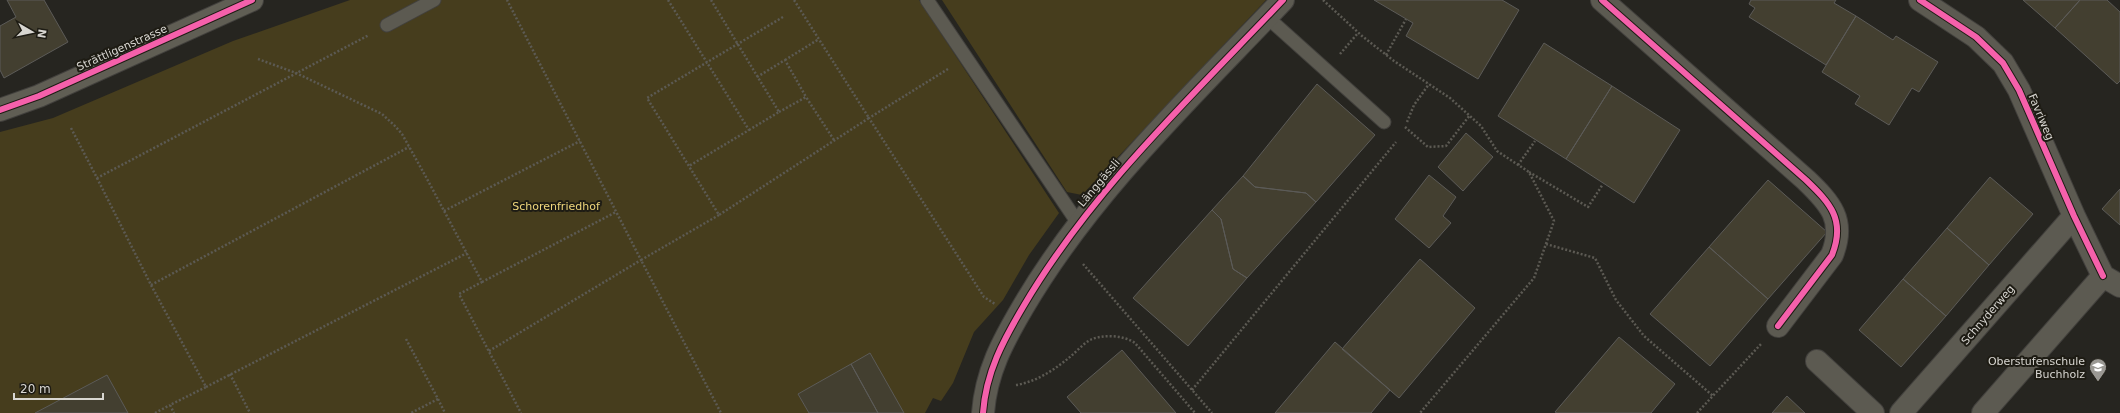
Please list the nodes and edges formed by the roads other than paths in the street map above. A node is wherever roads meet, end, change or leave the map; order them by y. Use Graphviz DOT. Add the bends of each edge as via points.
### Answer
graph roads {
  1 [pos="252,0"];
  2 [pos="434,0"];
  3 [pos="927,0"];
  4 [pos="1283,0"];
  5 [pos="1602,0"];
  6 [pos="1920,0"];
  7 [pos="1267,17"];
  8 [pos="387,25"];
  9 [pos="0,110"];
  10 [pos="1384,122"];
  11 [pos="2074,216"];
  12 [pos="1078,223"];
  13 [pos="2112,281"];
  14 [pos="1778,326"];
  15 [pos="1817,362"];
  16 [pos="983,413"];
  17 [pos="1873,413"];
  18 [pos="1901,413"];
  19 [pos="1983,413"];
  1 -- 9 [label="main road, Strättligenstrasse" via="40,96"];
  2 -- 8 [label="lane"];
  3 -- 12 [label="lane"];
  4 -- 7 [label="street, Länggässli"];
  5 -- 14 [label="street" via="1827,200 1838,225 1836,244 1832,254"];
  6 -- 11 [label="street, Favriweg" via="1976,37 2003,63 2019,90"];
  7 -- 10 [label="lane"];
  7 -- 12 [label="street, Länggässli" via="1128,165"];
  11 -- 13 [label="street, Favriweg"];
  11 -- 18 [label="street, Schnyderweg"];
  12 -- 16 [label="street, Länggässli" via="1041,277 994,360"];
  13 -- 19 [label="street, Favriweg"];
  15 -- 17 [label="street"];
}
